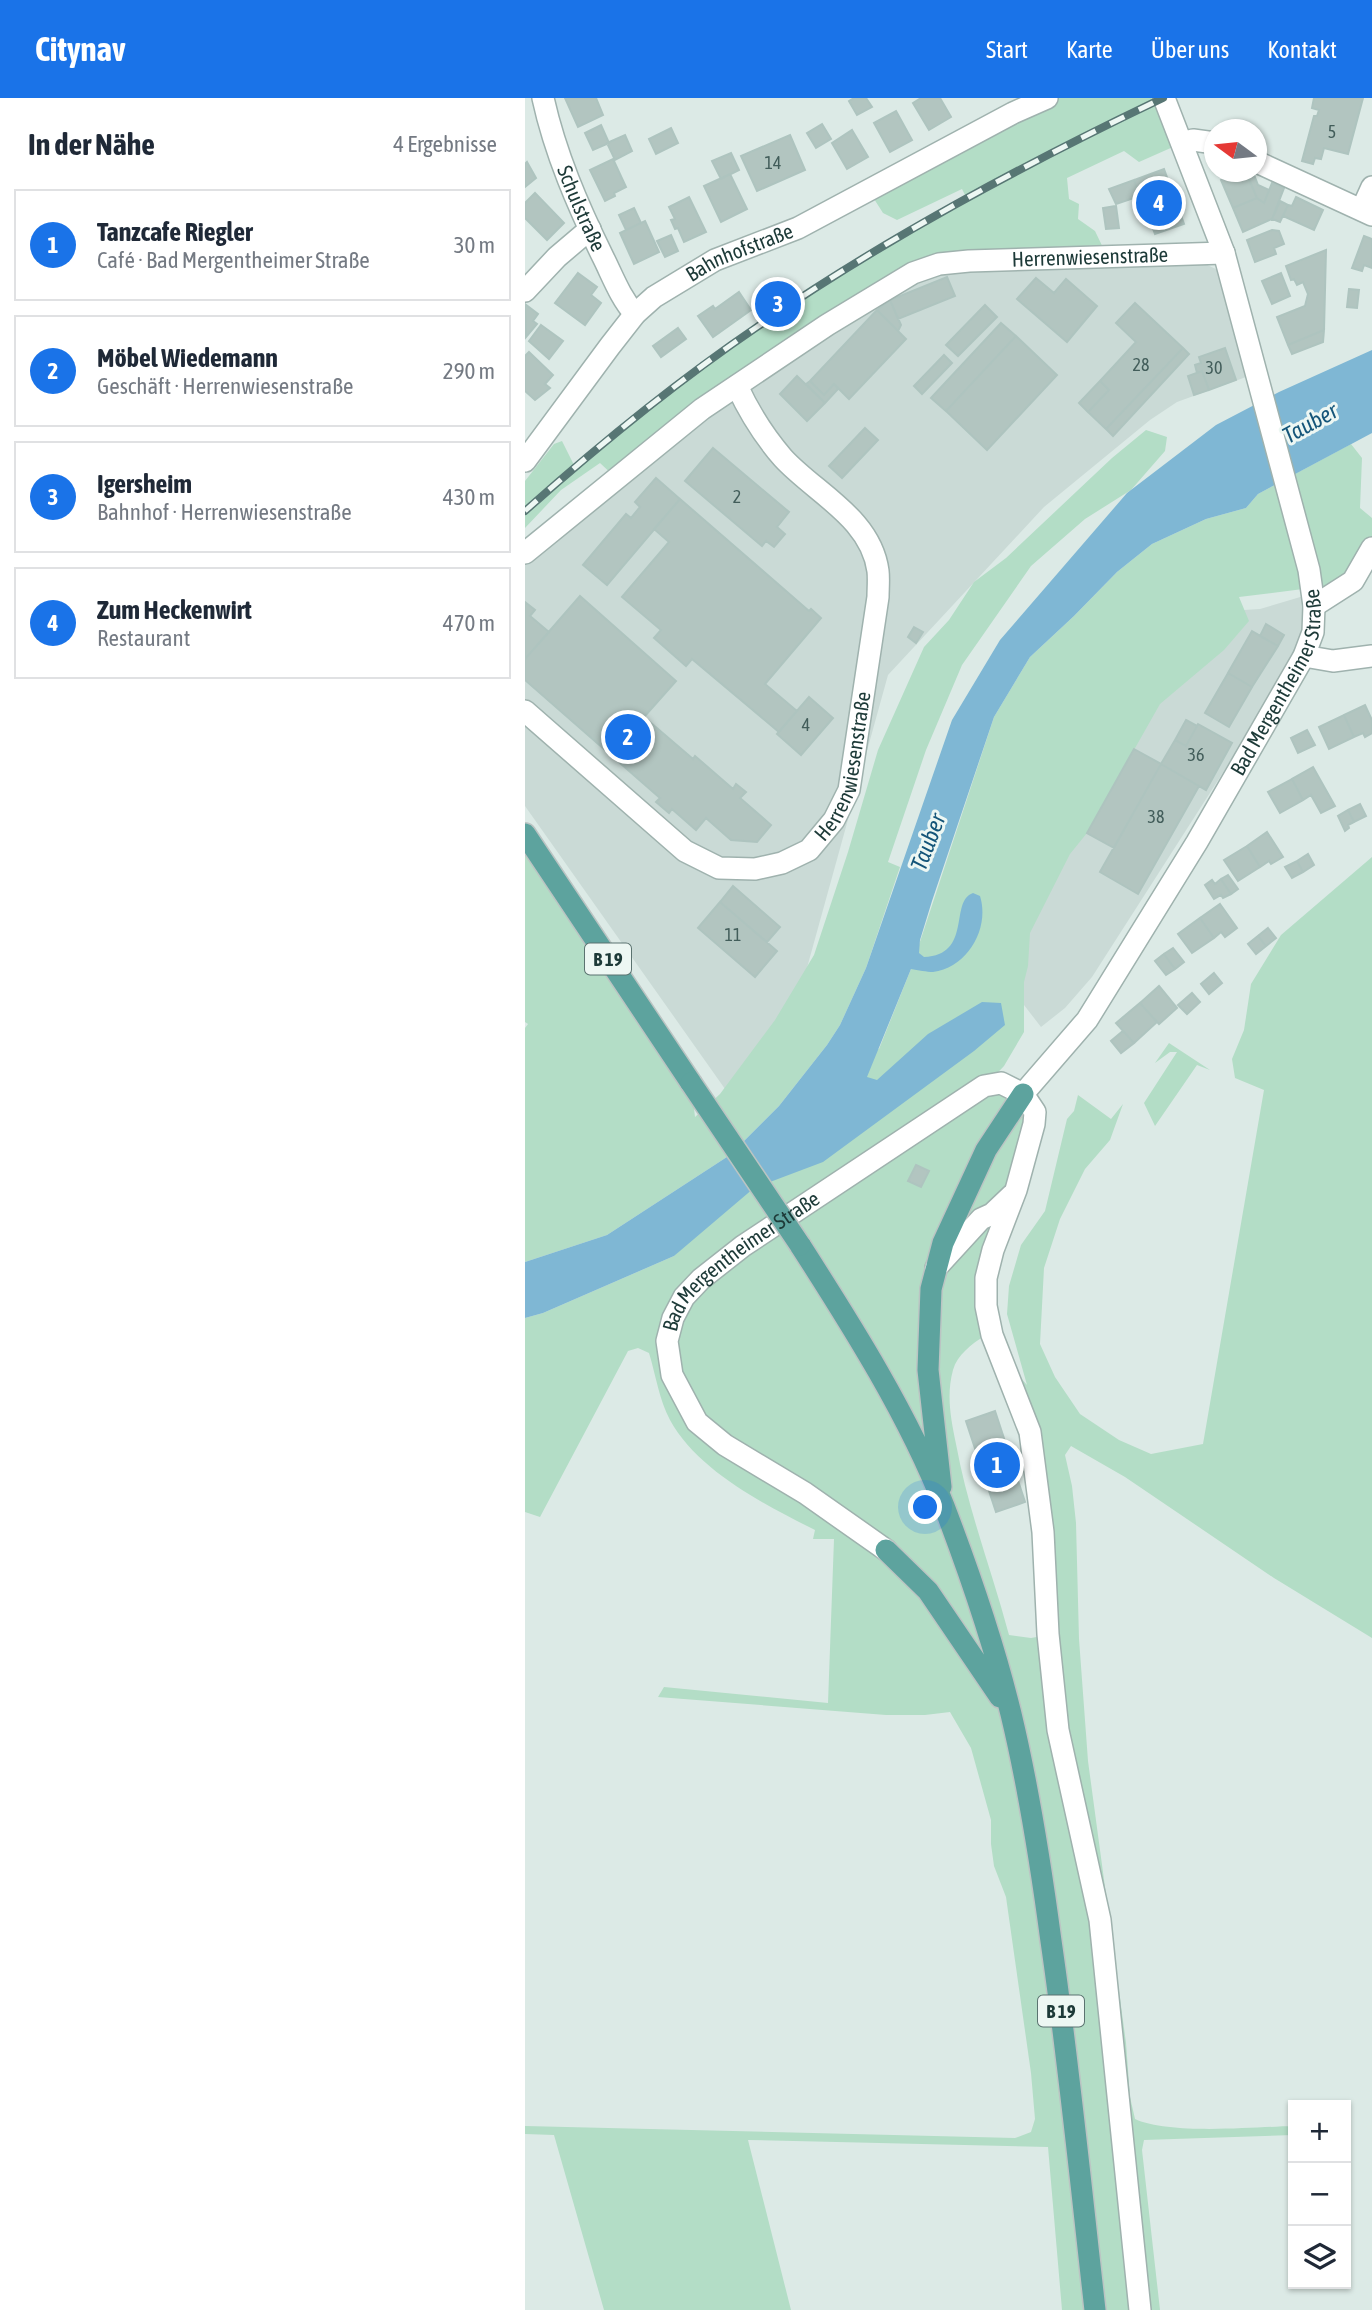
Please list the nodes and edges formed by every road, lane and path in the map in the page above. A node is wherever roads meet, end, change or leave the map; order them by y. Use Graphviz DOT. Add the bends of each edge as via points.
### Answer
graph roads {
  1 [pos="543,98"];
  2 [pos="1047,98"];
  3 [pos="1164,98"];
  4 [pos="1010,106"];
  5 [pos="1204,142"];
  6 [pos="1182,144"];
  7 [pos="1267,167"];
  8 [pos="1372,187"];
  9 [pos="1367,212"];
  10 [pos="590,229"];
  11 [pos="1224,253"];
  12 [pos="525,291"];
  13 [pos="635,314"];
  14 [pos="737,386"];
  15 [pos="525,461"];
  16 [pos="1372,548"];
  17 [pos="525,553"];
  18 [pos="1314,606"];
  19 [pos="1304,656"];
  20 [pos="1372,656"];
  21 [pos="525,711"];
  22 [pos="525,835"];
  23 [pos="1023,1094"];
  24 [pos="1016,1190"];
  25 [pos="936,1268"];
  26 [pos="943,1503"];
  27 [pos="885,1550"];
  28 [pos="1011,1715"];
  29 [pos="1095,2310"];
  30 [pos="1140,2310"];
  1 -- 10 [label="street, Schulstraße" via="551,135"];
  2 -- 4 [label="street, Bahnhofstraße"];
  3 -- 6 [label="street, Bad Mergentheimer Straße"];
  4 -- 13 [label="street, Bahnhofstraße" via="798,228 715,260"];
  5 -- 6 [label="street"];
  6 -- 11 [label="street, Bad Mergentheimer Straße"];
  7 -- 9 [label="street"];
  8 -- 9 [label="street"];
  10 -- 12 [label="street"];
  10 -- 13 [label="street, Schulstraße" via="625,303"];
  11 -- 14 [label="street, Herrenwiesenstraße" via="939,264 886,287"];
  11 -- 18 [label="street, Bad Mergentheimer Straße" via="1309,570"];
  13 -- 15 [label="street, Bahnhofstraße"];
  14 -- 17 [label="street, Herrenwiesenstraße" via="702,409"];
  14 -- 21 [label="street, Herrenwiesenstraße" via="750,415 784,459 852,519 877,569 878,597 849,790 834,820 809,850 782,863 755,869 719,868 685,850"];
  16 -- 18 [label="street" via="1353,581"];
  18 -- 19 [label="street, Bad Mergentheimer Straße" via="1313,632"];
  19 -- 20 [label="street" via="1333,661"];
  19 -- 23 [label="street, Bad Mergentheimer Straße" via="1087,1020"];
  22 -- 26 [label="main road, B 19, bridge" via="800,1245 877,1371"];
  23 -- 24 [label="street" via="1035,1112"];
  23 -- 25 [label="main road" via="986,1150"];
  23 -- 27 [label="street, Bad Mergentheimer Straße" via="1001,1083 984,1086 743,1246 701,1279 673,1318 667,1341 672,1375 698,1422 725,1445 806,1493"];
  24 -- 25 [label="street" via="981,1219"];
  24 -- 30 [label="street" via="988,1268 986,1306 992,1335 1030,1433 1043,1532 1058,1730 1100,1920"];
  25 -- 26 [label="main road" via="928,1370"];
  26 -- 28 [label="main road, B 19" via="986,1625"];
  27 -- 28 [label="main road" via="928,1591"];
  28 -- 29 [label="main road, B 19" via="1040,1859"];
}
